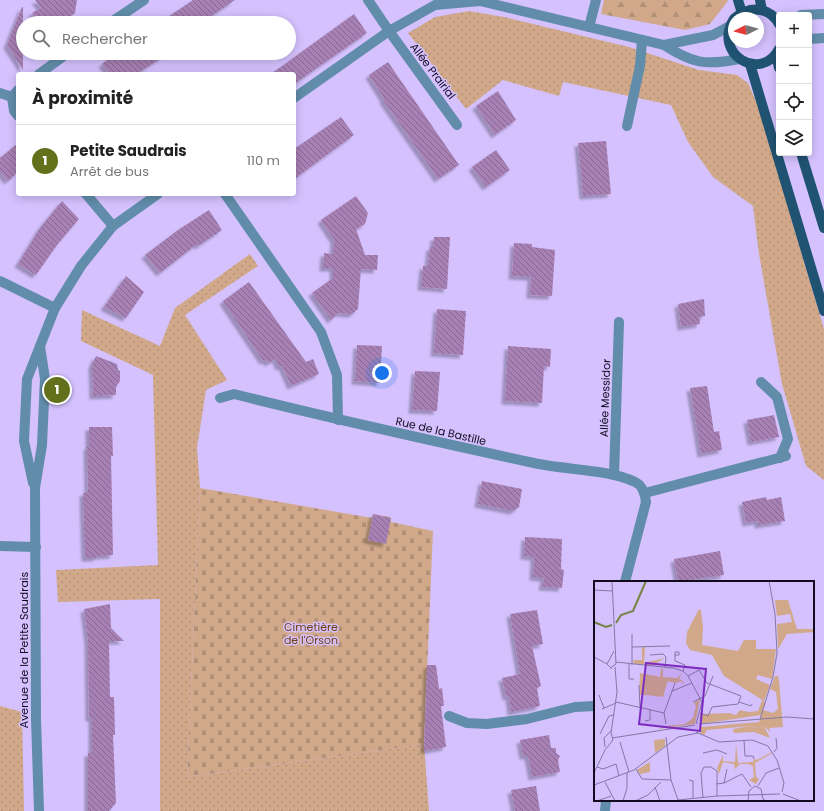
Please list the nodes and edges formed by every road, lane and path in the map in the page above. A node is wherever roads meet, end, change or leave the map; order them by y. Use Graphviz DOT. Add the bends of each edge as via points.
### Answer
graph roads {
  1 [pos="144,0"];
  2 [pos="368,0"];
  3 [pos="596,0"];
  4 [pos="738,0"];
  5 [pos="761,5"];
  6 [pos="736,12"];
  7 [pos="746,12"];
  8 [pos="824,14"];
  9 [pos="812,15"];
  10 [pos="120,16"];
  11 [pos="776,18"];
  12 [pos="728,24"];
  13 [pos="589,27"];
  14 [pos="389,31"];
  15 [pos="824,38"];
  16 [pos="812,39"];
  17 [pos="642,40"];
  18 [pos="664,45"];
  19 [pos="730,48"];
  20 [pos="776,53"];
  21 [pos="739,59"];
  22 [pos="58,60"];
  23 [pos="750,64"];
  24 [pos="42,72"];
  25 [pos="0,93"];
  26 [pos="15,93"];
  27 [pos="296,97"];
  28 [pos="16,114"];
  29 [pos="457,125"];
  30 [pos="627,126"];
  31 [pos="802,156"];
  32 [pos="88,196"];
  33 [pos="155,196"];
  34 [pos="226,196"];
  35 [pos="113,226"];
  36 [pos="824,228"];
  37 [pos="0,281"];
  38 [pos="55,308"];
  39 [pos="824,311"];
  40 [pos="619,322"];
  41 [pos="40,346"];
  42 [pos="762,382"];
  43 [pos="220,398"];
  44 [pos="338,420"];
  45 [pos="614,475"];
  46 [pos="35,488"];
  47 [pos="645,493"];
  48 [pos="0,546"];
  49 [pos="36,547"];
  50 [pos="625,581"];
  51 [pos="594,706"];
  52 [pos="449,716"];
  53 [pos="606,801"];
  54 [pos="39,811"];
  55 [pos="605,811"];
  1 -- 10 [label="street"];
  2 -- 14 [label="street, Allée Prairial"];
  3 -- 13 [label="street"];
  4 -- 6 [label="main road"];
  5 -- 7 [label="main road"];
  5 -- 11 [label="main road"];
  8 -- 9 [label="street"];
  12 -- 18 [label="street" via="713,35"];
  13 -- 14 [label="street" via="480,0 435,5"];
  13 -- 17 [label="street"];
  14 -- 27 [label="street"];
  14 -- 29 [label="street, Allée Prairial"];
  15 -- 16 [label="street"];
  17 -- 18 [label="street"];
  17 -- 30 [label="street" via="640,66"];
  18 -- 21 [label="street" via="685,58 702,63"];
  19 -- 21 [label="main road"];
  20 -- 23 [label="main road" via="768,61"];
  21 -- 23 [label="main road"];
  22 -- 24 [label="street"];
  23 -- 39 [label="main road"];
  25 -- 26 [label="street"];
  26 -- 28 [label="street"];
  31 -- 36 [label="main road"];
  32 -- 35 [label="street"];
  33 -- 35 [label="street, Avenue de la Petite Saudrais"];
  34 -- 44 [label="street" via="321,332 337,375"];
  35 -- 38 [label="street, Avenue de la Petite Saudrais" via="81,266"];
  37 -- 38 [label="street"];
  38 -- 41 [label="street, Avenue de la Petite Saudrais"];
  40 -- 45 [label="street, Allée Messidor"];
  41 -- 46 [label="street, Avenue de la Petite Saudrais" via="45,379 42,445"];
  41 -- 46 [label="street, Avenue de la Petite Saudrais" via="27,379 24,441"];
  42 -- 47 [label="street" via="776,397 788,439 783,457"];
  43 -- 44 [label="street, Rue de la Bastille" via="234,394"];
  44 -- 45 [label="street, Rue de la Bastille" via="557,468"];
  45 -- 47 [label="street, Rue de la Bastille" via="636,482"];
  46 -- 49 [label="street, Avenue de la Petite Saudrais"];
  47 -- 50 [label="street" via="646,502"];
  48 -- 49 [label="street"];
  49 -- 54 [label="street, Avenue de la Petite Saudrais"];
  51 -- 52 [label="street" via="575,707 527,719 486,724 467,723"];
  53 -- 55 [label="street"];
}
